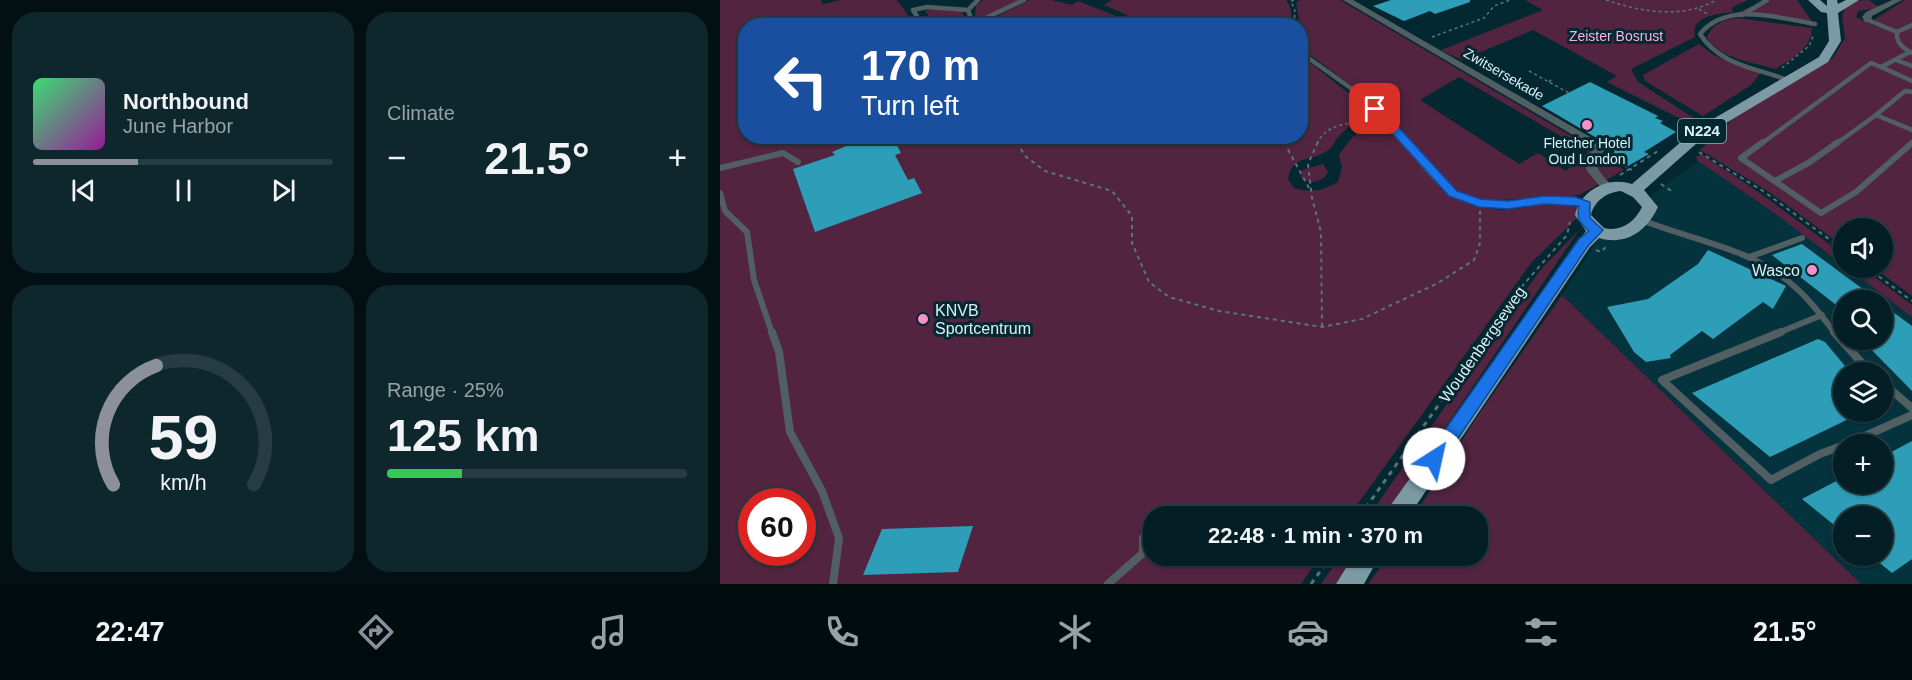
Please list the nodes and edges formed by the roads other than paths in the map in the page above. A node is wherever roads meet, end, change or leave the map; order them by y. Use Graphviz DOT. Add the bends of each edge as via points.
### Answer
graph roads {
  1 [pos="924,0"];
  2 [pos="978,0"];
  3 [pos="1024,0"];
  4 [pos="1347,0"];
  5 [pos="1767,0"];
  6 [pos="1813,0"];
  7 [pos="1854,0"];
  8 [pos="1898,0"];
  9 [pos="1828,5"];
  10 [pos="927,7"];
  11 [pos="968,10"];
  12 [pos="1742,15"];
  13 [pos="918,18"];
  14 [pos="971,18"];
  15 [pos="987,18"];
  16 [pos="1868,20"];
  17 [pos="1815,24"];
  18 [pos="1912,25"];
  19 [pos="1897,32"];
  20 [pos="1911,52"];
  21 [pos="1308,58"];
  22 [pos="1896,60"];
  23 [pos="1912,66"];
  24 [pos="1881,67"];
  25 [pos="1785,79"];
  26 [pos="1912,81"];
  27 [pos="1912,92"];
  28 [pos="1876,115"];
  29 [pos="1912,130"];
  30 [pos="1912,143"];
  31 [pos="798,162"];
  32 [pos="720,168"];
  33 [pos="1775,181"];
  34 [pos="1604,184"];
  35 [pos="1635,190"];
  36 [pos="720,193"];
  37 [pos="1586,204"];
  38 [pos="1642,220"];
  39 [pos="1597,230"];
  40 [pos="1802,238"];
  41 [pos="1749,257"];
  42 [pos="1822,315"];
  43 [pos="1862,362"];
  44 [pos="1893,392"];
  45 [pos="1912,408"];
  46 [pos="1912,415"];
  47 [pos="1874,434"];
  48 [pos="1833,449"];
  49 [pos="1402,506"];
  50 [pos="1143,553"];
  51 [pos="1361,566"];
  52 [pos="833,584"];
  53 [pos="1108,584"];
  54 [pos="1349,584"];
  1 -- 10 [label="lane"];
  2 -- 11 [label="lane"];
  3 -- 15 [label="lane"];
  4 -- 34 [label="street, Zwitsersekade" via="1602,148 1589,163"];
  5 -- 12 [label="lane"];
  6 -- 9 [label="main road"];
  7 -- 9 [label="main road"];
  8 -- 16 [label="street" via="1869,14"];
  9 -- 25 [label="main road, N224" via="1827,47 1804,69"];
  10 -- 11 [label="lane"];
  10 -- 13 [label="lane" via="913,10"];
  11 -- 14 [label="lane"];
  12 -- 17 [label="lane"];
  12 -- 25 [label="lane" via="1704,26 1700,34 1705,46 1723,58"];
  16 -- 19 [label="lane"];
  18 -- 19 [label="lane"];
  19 -- 20 [label="lane" via="1899,44"];
  20 -- 22 [label="lane"];
  21 -- 37 [label="lane" via="1389,122 1453,193 1479,203 1508,205 1563,199"];
  22 -- 23 [label="lane"];
  22 -- 24 [label="lane"];
  24 -- 26 [label="lane"];
  24 -- 33 [label="lane" via="1871,63 1859,70 1741,158"];
  25 -- 35 [label="main road, N224" via="1701,132"];
  27 -- 28 [label="lane" via="1905,91"];
  28 -- 29 [label="lane"];
  28 -- 33 [label="lane" via="1810,162"];
  30 -- 33 [label="lane" via="1856,192 1821,213"];
  31 -- 32 [label="lane" via="783,153"];
  34 -- 35 [label="main road"];
  34 -- 37 [label="main road"];
  35 -- 38 [label="main road" via="1650,207"];
  36 -- 52 [label="lane" via="724,211 747,232 754,280 779,352 790,432 822,491 839,538"];
  37 -- 39 [label="main road" via="1585,221"];
  38 -- 39 [label="main road" via="1624,234"];
  38 -- 41 [label="lane"];
  39 -- 49 [label="main road, Woudenbergseweg" via="1584,243"];
  40 -- 41 [label="lane"];
  41 -- 42 [label="lane" via="1790,282"];
  42 -- 43 [label="lane"];
  42 -- 48 [label="lane" via="1662,380 1771,480"];
  44 -- 45 [label="lane"];
  46 -- 47 [label="lane"];
  50 -- 53 [label="lane"];
  51 -- 54 [label="main road"];
}
